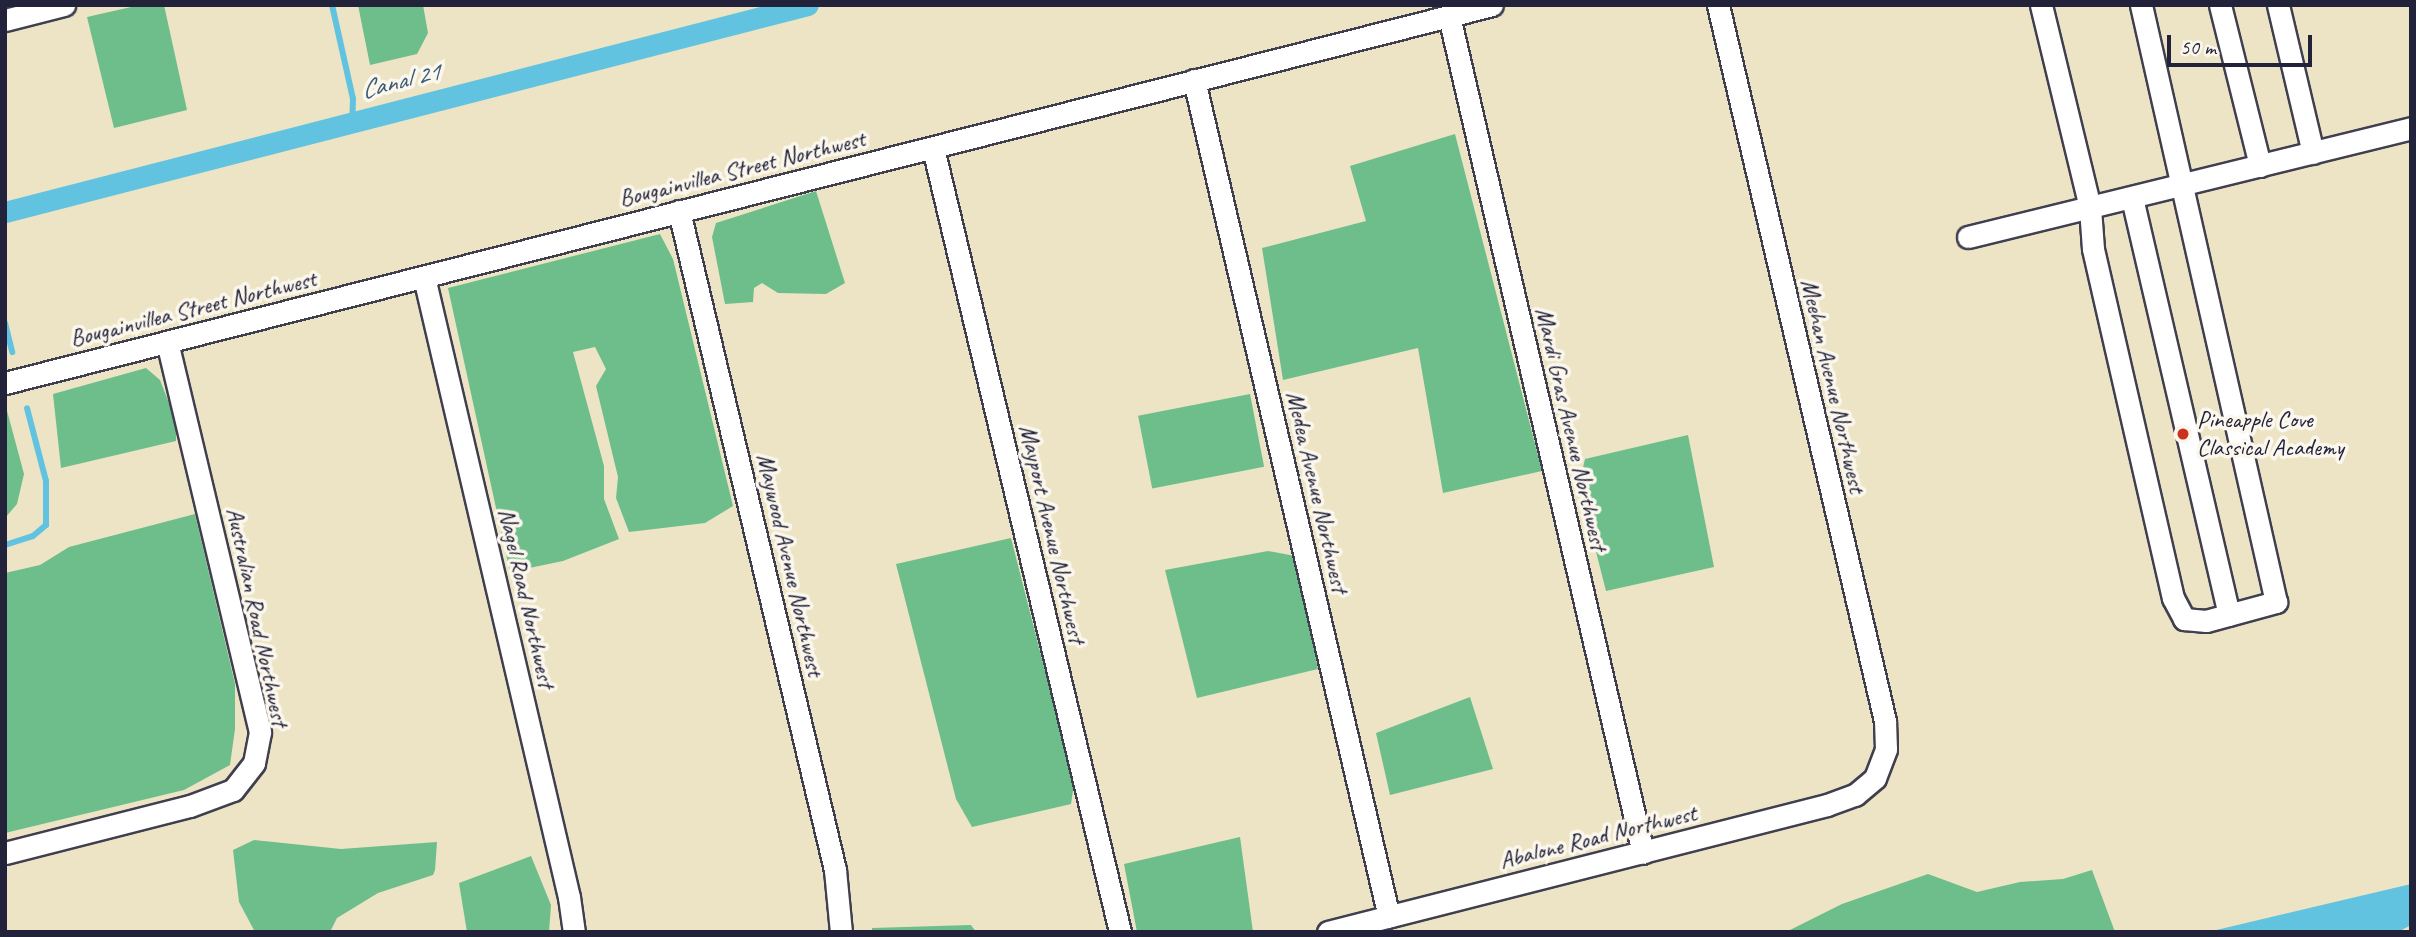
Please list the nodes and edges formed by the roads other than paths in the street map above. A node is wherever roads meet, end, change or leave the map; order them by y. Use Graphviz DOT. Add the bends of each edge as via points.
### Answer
graph roads {
  1 [pos="64,5"];
  2 [pos="1492,5"];
  3 [pos="1718,5"];
  4 [pos="2041,5"];
  5 [pos="2141,5"];
  6 [pos="2220,5"];
  7 [pos="2278,5"];
  8 [pos="1449,16"];
  9 [pos="5,20"];
  10 [pos="1194,80"];
  11 [pos="2411,128"];
  12 [pos="933,148"];
  13 [pos="2313,153"];
  14 [pos="2260,166"];
  15 [pos="2184,185"];
  16 [pos="2132,198"];
  17 [pos="2090,208"];
  18 [pos="679,211"];
  19 [pos="1968,237"];
  20 [pos="424,277"];
  21 [pos="166,343"];
  22 [pos="5,383"];
  23 [pos="2229,615"];
  24 [pos="1875,779"];
  25 [pos="5,853"];
  26 [pos="1643,853"];
  27 [pos="1389,917"];
  28 [pos="574,932"];
  29 [pos="841,932"];
  30 [pos="1121,932"];
  31 [pos="1328,932"];
  1 -- 9 [label="street"];
  2 -- 8 [label="street, Bougainvillea Street Northwest"];
  3 -- 24 [label="street, Meehan Avenue Northwest" via="1885,721 1886,749"];
  4 -- 17 [label="street"];
  5 -- 15 [label="street"];
  6 -- 14 [label="street"];
  7 -- 13 [label="street"];
  8 -- 10 [label="street, Bougainvillea Street Northwest"];
  8 -- 26 [label="street, Mardi Gras Avenue Northwest"];
  10 -- 12 [label="street, Bougainvillea Street Northwest"];
  10 -- 27 [label="street, Medea Avenue Northwest"];
  11 -- 13 [label="street"];
  12 -- 18 [label="street, Bougainvillea Street Northwest"];
  12 -- 30 [label="street, Mayport Avenue Northwest"];
  13 -- 14 [label="street"];
  14 -- 15 [label="street"];
  15 -- 16 [label="street"];
  15 -- 23 [label="street" via="2276,602"];
  16 -- 17 [label="street"];
  16 -- 23 [label="street"];
  17 -- 19 [label="street"];
  17 -- 23 [label="street" via="2093,249 2172,598 2184,619 2206,621"];
  18 -- 20 [label="street, Bougainvillea Street Northwest"];
  18 -- 29 [label="street, Maywood Avenue Northwest" via="835,870"];
  20 -- 21 [label="street, Bougainvillea Street Northwest"];
  20 -- 28 [label="street, Nagel Road Northwest"];
  21 -- 22 [label="street, Bougainvillea Street Northwest"];
  21 -- 25 [label="street, Australian Road Northwest" via="260,732 254,763 233,790 190,806"];
  24 -- 26 [label="street, Abalone Road Northwest" via="1855,795 1827,805"];
  26 -- 27 [label="street, Abalone Road Northwest"];
  27 -- 31 [label="street, Abalone Road Northwest"];
}
